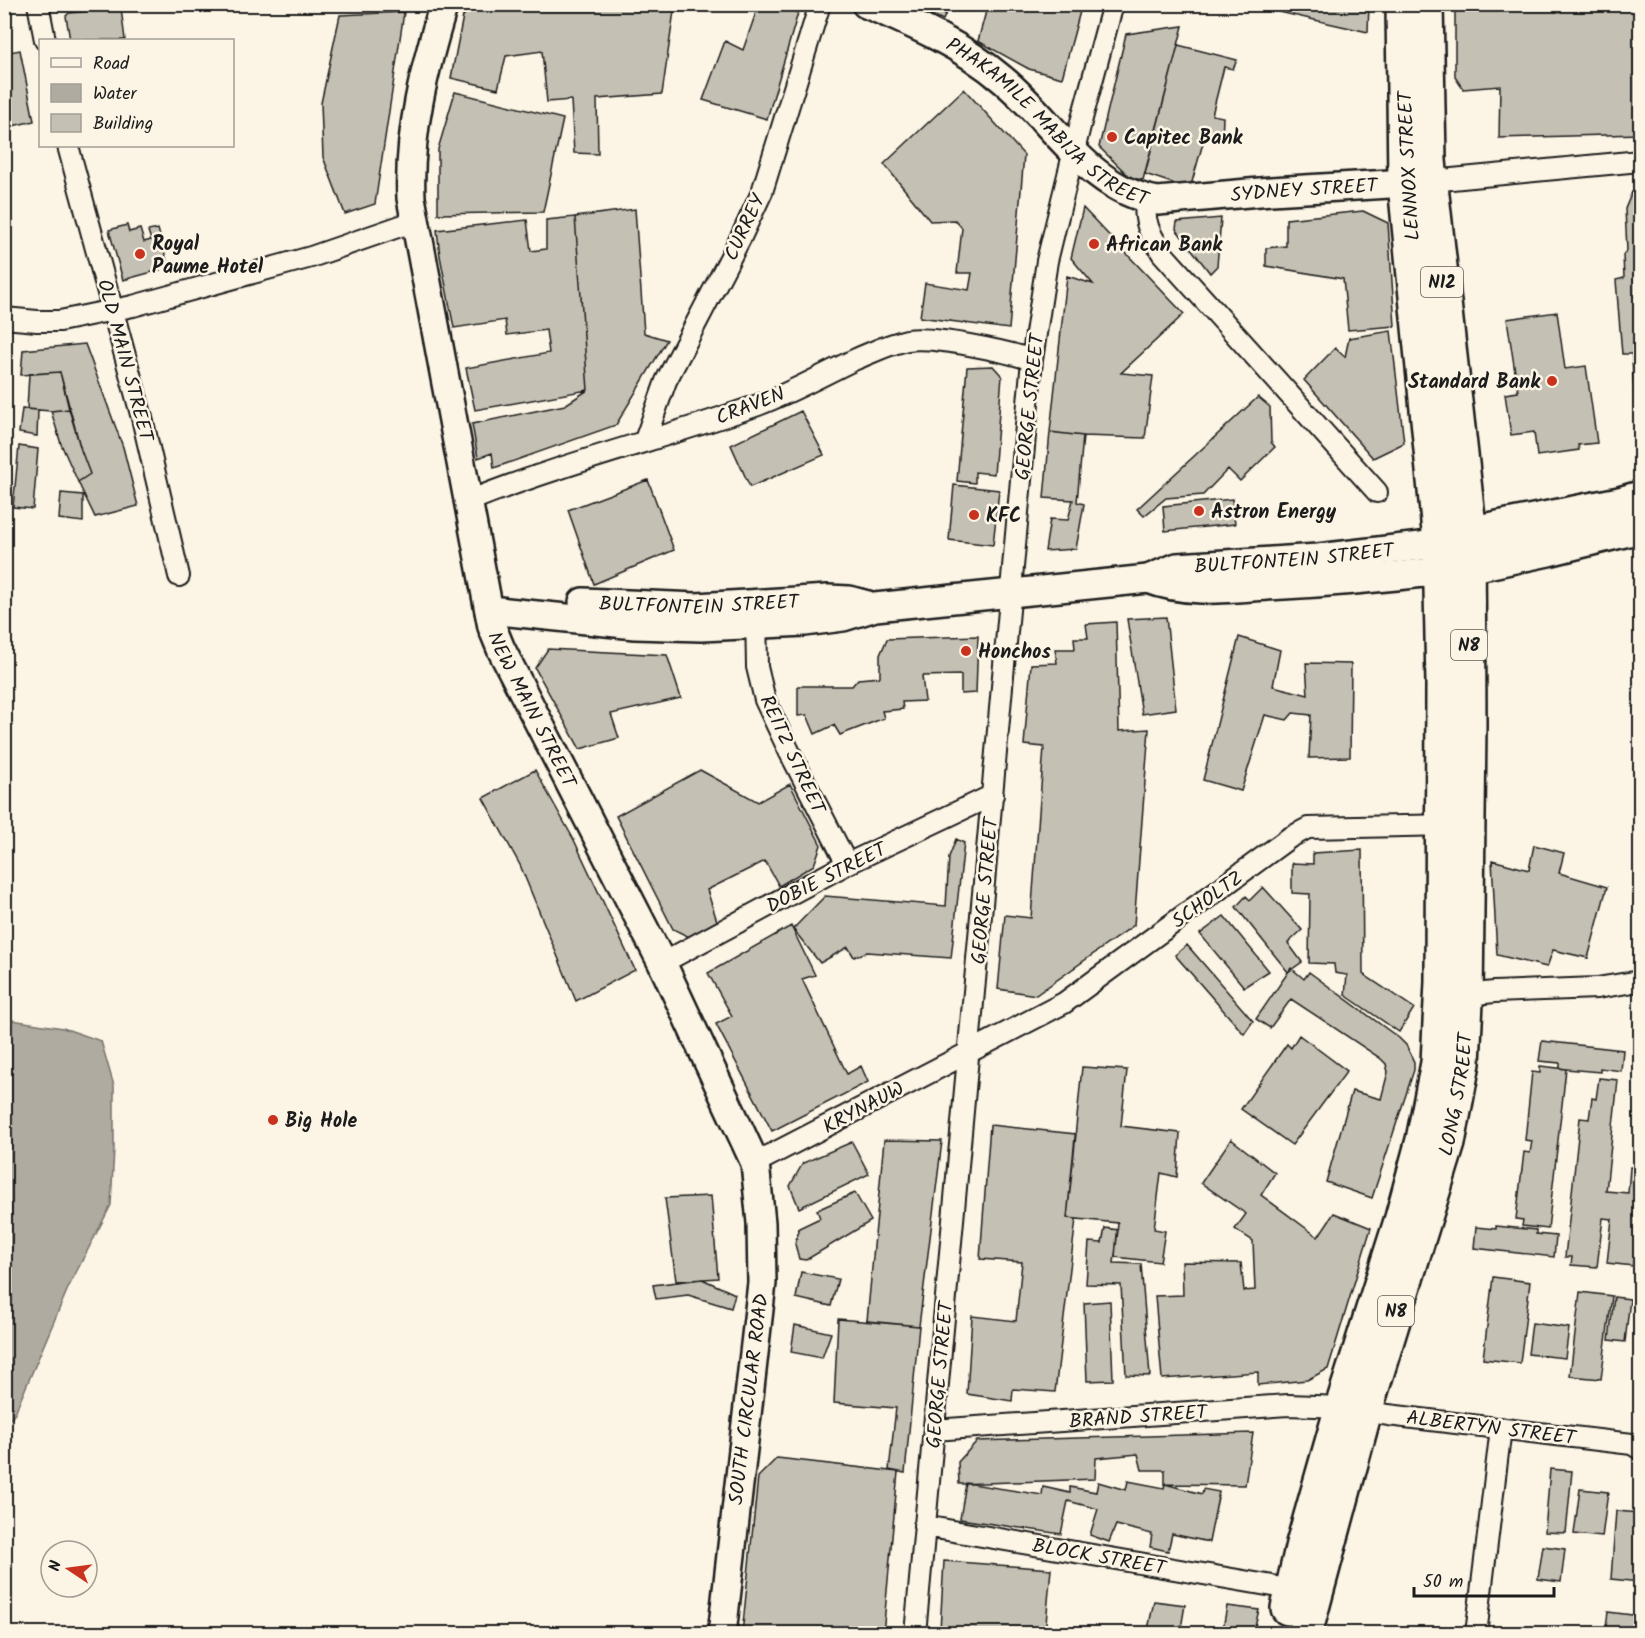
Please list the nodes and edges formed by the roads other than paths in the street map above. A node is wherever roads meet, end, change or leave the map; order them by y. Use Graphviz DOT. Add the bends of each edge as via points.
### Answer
graph roads {
  1 [pos="38,4"];
  2 [pos="444,4"];
  3 [pos="820,4"];
  4 [pos="866,4"];
  5 [pos="1113,4"];
  6 [pos="1403,4"];
  7 [pos="1426,4"];
  8 [pos="45,39"];
  9 [pos="68,147"];
  10 [pos="1073,152"];
  11 [pos="1641,161"];
  12 [pos="1418,182"];
  13 [pos="1146,200"];
  14 [pos="415,221"];
  15 [pos="113,309"];
  16 [pos="4,318"];
  17 [pos="1032,360"];
  18 [pos="645,440"];
  19 [pos="1377,492"];
  20 [pos="1641,498"];
  21 [pos="469,501"];
  22 [pos="1641,526"];
  23 [pos="1455,553"];
  24 [pos="179,576"];
  25 [pos="1011,591"];
  26 [pos="488,602"];
  27 [pos="756,614"];
  28 [pos="993,795"];
  29 [pos="1454,825"];
  30 [pos="847,864"];
  31 [pos="662,963"];
  32 [pos="1641,981"];
  33 [pos="1462,990"];
  34 [pos="970,1051"];
  35 [pos="755,1163"];
  36 [pos="1353,1409"];
  37 [pos="1501,1428"];
  38 [pos="934,1430"];
  39 [pos="1638,1442"];
  40 [pos="924,1526"];
  41 [pos="1273,1586"];
  42 [pos="722,1634"];
  43 [pos="915,1634"];
  44 [pos="1282,1634"];
  45 [pos="1305,1634"];
  46 [pos="1476,1634"];
  1 -- 8 [label="street"];
  2 -- 14 [label="street, NEW MAIN STREET" via="418,103 411,148"];
  3 -- 18 [label="street, CURREY" via="762,192 666,381"];
  4 -- 10 [label="street, PHAKAMILE MABIJA STREET" via="972,55 1029,102"];
  5 -- 10 [label="street, GEORGE STREET"];
  6 -- 12 [label="highway, LENNOX STREET / N12"];
  7 -- 12 [label="highway, LENNOX STREET / N12"];
  9 -- 15 [label="street, OLD MAIN STREET"];
  10 -- 13 [label="street, PHAKAMILE MABIJA STREET" via="1107,181"];
  10 -- 17 [label="street, GEORGE STREET" via="1047,261"];
  11 -- 12 [label="street, SYDNEY STREET"];
  12 -- 13 [label="street, SYDNEY STREET"];
  12 -- 23 [label="highway, LENNOX STREET / N12"];
  13 -- 19 [label="street, PHAKAMILE MABIJA STREET" via="1147,224 1162,253"];
  14 -- 15 [label="street" via="312,257"];
  14 -- 21 [label="street, NEW MAIN STREET"];
  15 -- 16 [label="street" via="60,321"];
  15 -- 24 [label="street, OLD MAIN STREET"];
  17 -- 18 [label="street, CRAVEN" via="974,347 909,340 883,347 760,404"];
  17 -- 25 [label="street, GEORGE STREET"];
  18 -- 21 [label="street, CRAVEN"];
  20 -- 23 [label="highway"];
  21 -- 26 [label="street, NEW MAIN STREET"];
  22 -- 23 [label="highway" via="1601,537"];
  23 -- 25 [label="street, BULTFONTEIN STREET" via="1421,546 1318,558 1177,567 1149,579"];
  23 -- 29 [label="highway, LONG STREET / N8"];
  25 -- 27 [label="street, BULTFONTEIN STREET" via="874,607 828,598"];
  25 -- 28 [label="street, GEORGE STREET"];
  26 -- 27 [label="street, BULTFONTEIN STREET" via="696,607"];
  26 -- 31 [label="street, NEW MAIN STREET" via="501,649"];
  27 -- 30 [label="street, REITZ STREET" via="757,667 765,700"];
  28 -- 30 [label="street, DOBIE STREET"];
  28 -- 34 [label="street, GEORGE STREET"];
  29 -- 33 [label="highway, LONG STREET / N8"];
  29 -- 34 [label="street, SCHOLTZ" via="1308,828 1064,1003"];
  30 -- 31 [label="street, DOBIE STREET"];
  31 -- 35 [label="street, NEW MAIN STREET"];
  32 -- 33 [label="street" via="1597,988"];
  33 -- 36 [label="highway, LONG STREET / N8" via="1463,1063 1448,1143"];
  34 -- 35 [label="street, KRYNAUW"];
  34 -- 38 [label="street, GEORGE STREET"];
  35 -- 42 [label="street, SOUTH CIRCULAR ROAD" via="762,1283"];
  36 -- 37 [label="street, ALBERTYN STREET"];
  36 -- 38 [label="street, BRAND STREET" via="1288,1405"];
  36 -- 44 [label="highway, LONG STREET / N8" via="1303,1544"];
  36 -- 45 [label="highway, LONG STREET / N8"];
  37 -- 39 [label="street, ALBERTYN STREET"];
  37 -- 46 [label="street"];
  38 -- 40 [label="street, GEORGE STREET"];
  40 -- 41 [label="street, BLOCK STREET"];
  40 -- 43 [label="street, GEORGE STREET"];
}
